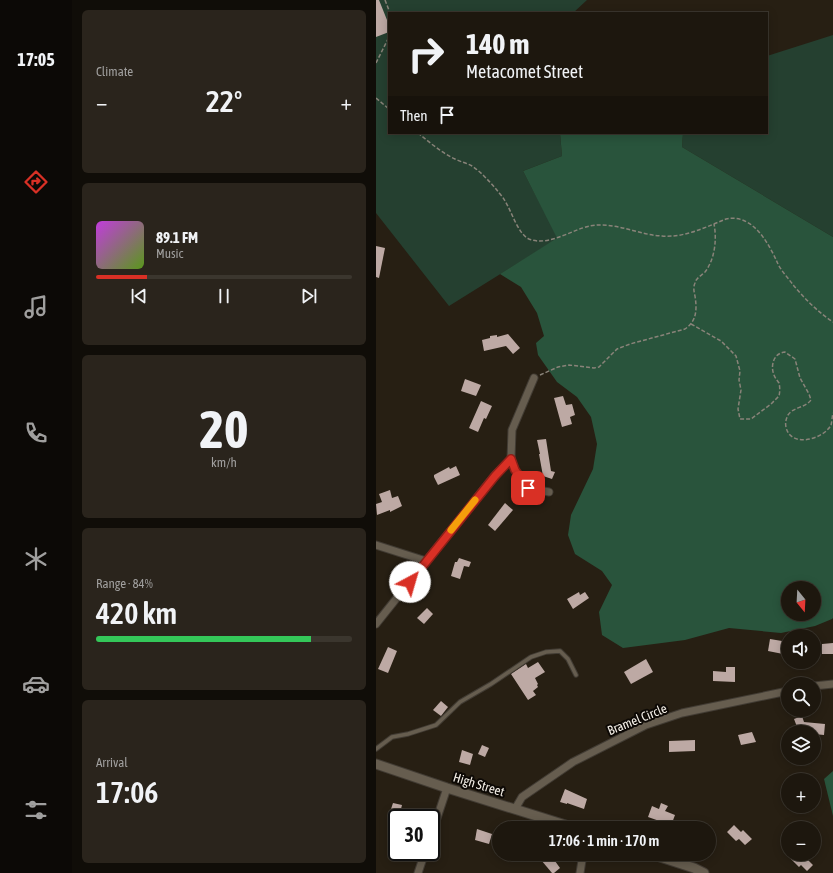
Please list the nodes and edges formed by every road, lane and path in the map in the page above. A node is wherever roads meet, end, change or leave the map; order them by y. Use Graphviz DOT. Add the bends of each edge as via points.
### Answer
graph roads {
  1 [pos="385,0"];
  2 [pos="390,12"];
  3 [pos="388,40"];
  4 [pos="376,63"];
  5 [pos="376,98"];
  6 [pos="388,108"];
  7 [pos="419,134"];
  8 [pos="714,224"];
  9 [pos="833,322"];
  10 [pos="691,324"];
  11 [pos="534,378"];
  12 [pos="833,413"];
  13 [pos="511,459"];
  14 [pos="549,492"];
  15 [pos="376,545"];
  16 [pos="426,561"];
  17 [pos="376,624"];
  18 [pos="576,675"];
  19 [pos="833,684"];
  20 [pos="821,685"];
  21 [pos="781,693"];
  22 [pos="376,749"];
  23 [pos="376,764"];
  24 [pos="447,788"];
  25 [pos="440,809"];
  26 [pos="515,809"];
  27 [pos="553,821"];
  28 [pos="423,861"];
  29 [pos="581,861"];
  30 [pos="672,861"];
  31 [pos="418,873"];
  32 [pos="580,873"];
  33 [pos="704,873"];
  1 -- 2 [label="path"];
  3 -- 4 [label="path"];
  5 -- 6 [label="path"];
  7 -- 8 [label="path" via="450,156 481,173 506,201 521,231 531,240 554,239 590,226 603,225 668,236"];
  8 -- 9 [label="path" via="734,218 742,220 760,233 795,287"];
  8 -- 10 [label="path" via="716,233 713,254 707,268 694,284 696,313"];
  10 -- 11 [label="path" via="685,329 617,349 599,367 569,365"];
  10 -- 12 [label="path" via="720,341 736,356 740,371 740,419 751,419 779,396 779,385 772,366 774,358 780,352 789,353 795,359 800,378 811,400 788,415 786,427 789,435 800,439 820,436 830,426"];
  11 -- 13 [label="street" via="512,430"];
  13 -- 14 [label="street" via="515,470 528,488"];
  13 -- 16 [label="street"];
  15 -- 16 [label="street"];
  16 -- 17 [label="street"];
  18 -- 22 [label="lane" via="568,659 560,651 531,657 460,702 436,725 392,737"];
  19 -- 20 [label="street"];
  21 -- 26 [label="street, Bramel Circle" via="682,714 646,725 573,762 522,797"];
  23 -- 24 [label="street, High Street"];
  24 -- 25 [label="street"];
  24 -- 26 [label="street, High Street"];
  26 -- 27 [label="street, High Street"];
  28 -- 31 [label="street"];
  29 -- 32 [label="street"];
  30 -- 33 [label="street"];
}
